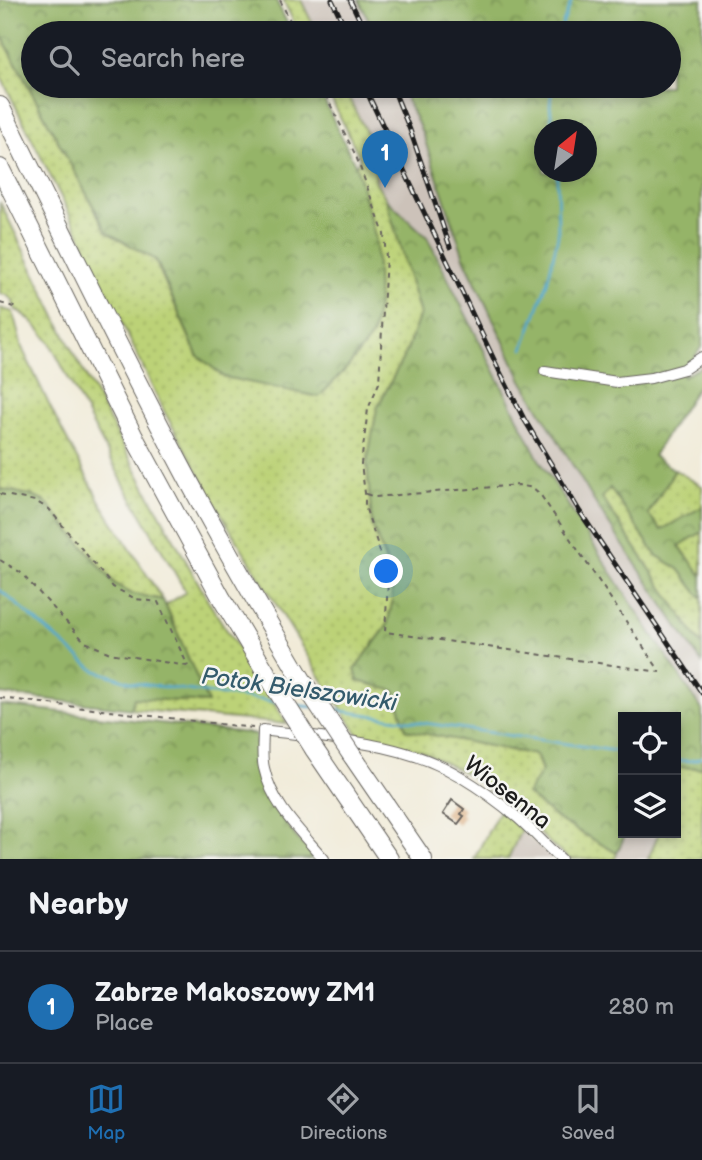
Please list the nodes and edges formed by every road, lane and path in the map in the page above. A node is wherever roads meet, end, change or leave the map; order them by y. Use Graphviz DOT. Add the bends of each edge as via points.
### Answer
graph roads {
  1 [pos="280,0"];
  2 [pos="290,21"];
  3 [pos="327,98"];
  4 [pos="0,106"];
  5 [pos="0,168"];
  6 [pos="0,303"];
  7 [pos="17,308"];
  8 [pos="702,356"];
  9 [pos="545,371"];
  10 [pos="0,494"];
  11 [pos="365,494"];
  12 [pos="0,560"];
  13 [pos="0,698"];
  14 [pos="263,730"];
  15 [pos="324,859"];
  16 [pos="389,859"];
  17 [pos="424,859"];
  18 [pos="561,859"];
  1 -- 2 [label="path"];
  3 -- 11 [label="path" via="356,156 384,234 379,383 368,409 361,464"];
  4 -- 17 [label="highway, bridge" via="229,554 304,683"];
  5 -- 16 [label="highway, bridge" via="139,447 222,599 314,749"];
  6 -- 7 [label="path"];
  8 -- 9 [label="street" via="684,369 617,382"];
  10 -- 12 [label="path" via="35,500 49,509 113,587 136,599 158,602 188,666 110,653 85,642 20,572"];
  11 -- 11 [label="path" via="375,497 518,485 533,488 660,672 385,632 388,582"];
  13 -- 14 [label="path"];
  14 -- 15 [label="street" via="263,766 271,788 281,809"];
  14 -- 18 [label="street, Wiosenna" via="362,744 429,761 499,803"];
}
